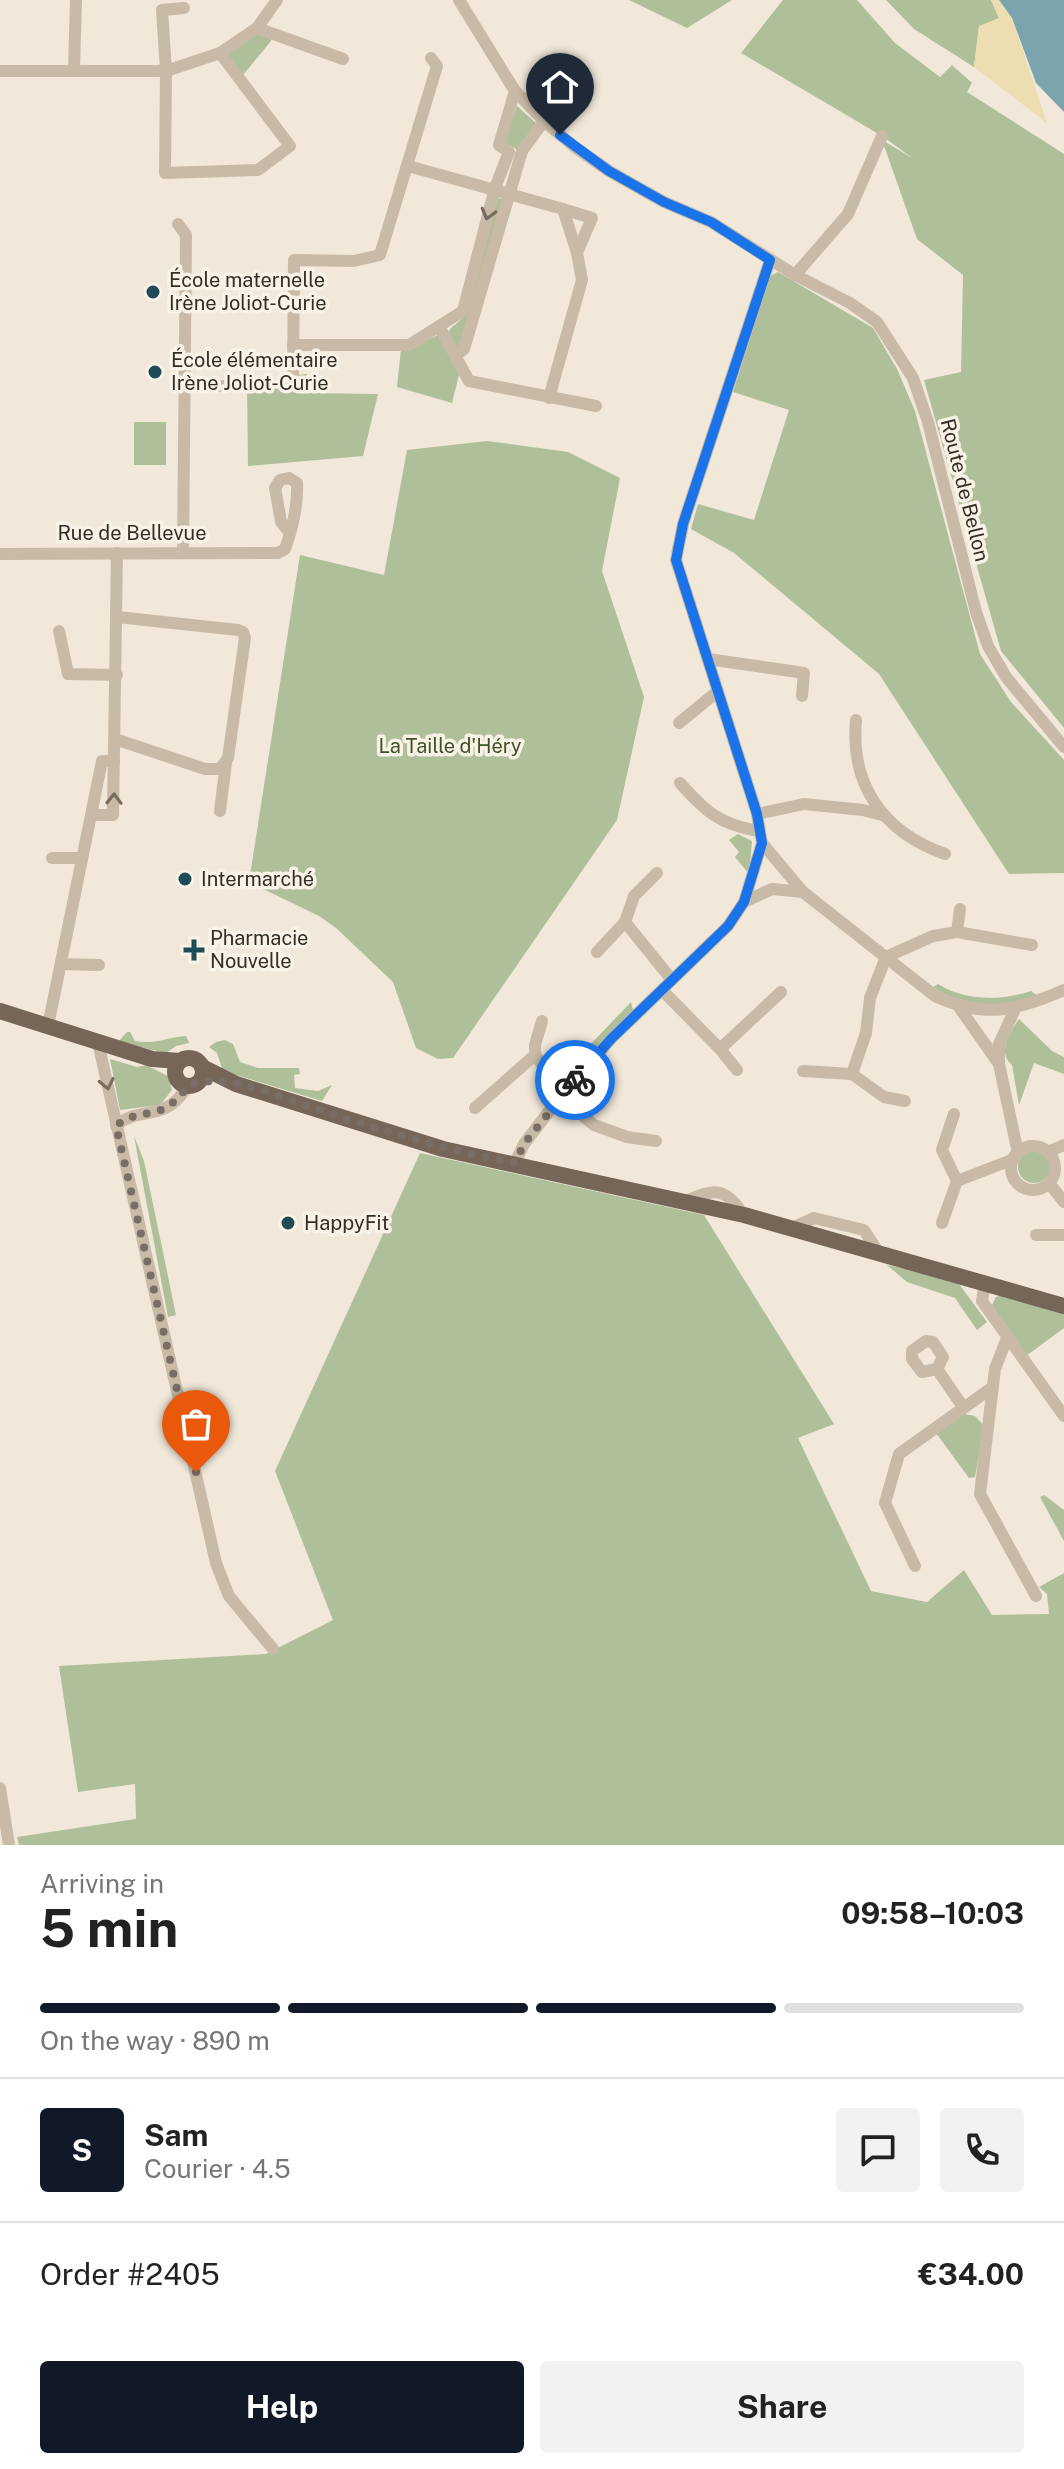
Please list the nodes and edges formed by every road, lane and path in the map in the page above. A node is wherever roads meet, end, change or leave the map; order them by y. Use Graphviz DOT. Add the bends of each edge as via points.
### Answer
graph roads {
  1 [pos="76,0"];
  2 [pos="277,0"];
  3 [pos="459,0"];
  4 [pos="184,8"];
  5 [pos="257,28"];
  6 [pos="220,53"];
  7 [pos="431,58"];
  8 [pos="343,59"];
  9 [pos="74,70"];
  10 [pos="0,71"];
  11 [pos="166,71"];
  12 [pos="515,91"];
  13 [pos="544,121"];
  14 [pos="882,136"];
  15 [pos="514,154"];
  16 [pos="408,166"];
  17 [pos="495,188"];
  18 [pos="508,194"];
  19 [pos="563,209"];
  20 [pos="178,224"];
  21 [pos="577,253"];
  22 [pos="770,260"];
  23 [pos="795,275"];
  24 [pos="440,328"];
  25 [pos="293,345"];
  26 [pos="455,356"];
  27 [pos="293,380"];
  28 [pos="185,386"];
  29 [pos="245,386"];
  30 [pos="549,398"];
  31 [pos="596,406"];
  32 [pos="290,533"];
  33 [pos="117,553"];
  34 [pos="183,553"];
  35 [pos="0,554"];
  36 [pos="117,617"];
  37 [pos="59,631"];
  38 [pos="708,659"];
  39 [pos="117,675"];
  40 [pos="718,691"];
  41 [pos="802,696"];
  42 [pos="856,720"];
  43 [pos="679,723"];
  44 [pos="115,739"];
  45 [pos="1064,747"];
  46 [pos="114,761"];
  47 [pos="226,763"];
  48 [pos="680,783"];
  49 [pos="868,795"];
  50 [pos="863,810"];
  51 [pos="220,811"];
  52 [pos="757,814"];
  53 [pos="91,815"];
  54 [pos="882,815"];
  55 [pos="760,837"];
  56 [pos="945,854"];
  57 [pos="52,858"];
  58 [pos="82,858"];
  59 [pos="657,873"];
  60 [pos="803,892"];
  61 [pos="744,902"];
  62 [pos="960,909"];
  63 [pos="625,922"];
  64 [pos="957,932"];
  65 [pos="1032,945"];
  66 [pos="597,952"];
  67 [pos="886,957"];
  68 [pos="61,964"];
  69 [pos="99,965"];
  70 [pos="667,985"];
  71 [pos="1064,990"];
  72 [pos="781,992"];
  73 [pos="959,1007"];
  74 [pos="1015,1009"];
  75 [pos="0,1011"];
  76 [pos="542,1021"];
  77 [pos="48,1026"];
  78 [pos="100,1042"];
  79 [pos="720,1049"];
  80 [pos="535,1055"];
  81 [pos="999,1064"];
  82 [pos="737,1070"];
  83 [pos="803,1071"];
  84 [pos="852,1074"];
  85 [pos="187,1075"];
  86 [pos="562,1095"];
  87 [pos="905,1101"];
  88 [pos="475,1108"];
  89 [pos="954,1114"];
  90 [pos="116,1126"];
  91 [pos="656,1141"];
  92 [pos="1064,1145"];
  93 [pos="1048,1152"];
  94 [pos="1016,1156"];
  95 [pos="515,1163"];
  96 [pos="957,1181"];
  97 [pos="1049,1183"];
  98 [pos="1064,1202"];
  99 [pos="942,1223"];
  100 [pos="1036,1235"];
  101 [pos="1064,1235"];
  102 [pos="985,1283"];
  103 [pos="1064,1306"];
  104 [pos="1007,1338"];
  105 [pos="937,1369"];
  106 [pos="993,1387"];
  107 [pos="963,1407"];
  108 [pos="1064,1416"];
  109 [pos="915,1566"];
  110 [pos="1036,1596"];
  111 [pos="273,1649"];
  112 [pos="0,1788"];
  113 [pos="9,1845"];
  1 -- 9 [label="street"];
  2 -- 5 [label="street"];
  3 -- 12 [label="street, Route de Bellon"];
  4 -- 11 [label="street" via="162,10"];
  5 -- 6 [label="street"];
  5 -- 8 [label="street"];
  6 -- 11 [label="street"];
  6 -- 11 [label="street" via="290,146 258,170 165,173"];
  7 -- 16 [label="street" via="437,66"];
  9 -- 10 [label="street"];
  9 -- 11 [label="street"];
  12 -- 13 [label="street, Route de Bellon"];
  12 -- 15 [label="street" via="499,145"];
  13 -- 15 [label="street"];
  13 -- 22 [label="street, Route de Bellon" via="609,171 711,222"];
  14 -- 23 [label="street" via="848,214"];
  15 -- 17 [label="street"];
  15 -- 18 [label="street"];
  16 -- 17 [label="street"];
  16 -- 25 [label="street" via="380,255 354,261 294,260"];
  17 -- 18 [label="street"];
  17 -- 24 [label="street, one-way" via="463,311"];
  18 -- 19 [label="street"];
  18 -- 26 [label="street" via="464,349"];
  19 -- 21 [label="street"];
  19 -- 21 [label="street" via="592,218"];
  20 -- 28 [label="street" via="186,235"];
  21 -- 30 [label="street" via="582,280"];
  22 -- 23 [label="street, Route de Bellon"];
  22 -- 38 [label="street" via="683,524 676,560"];
  23 -- 45 [label="street, Route de Bellon" via="877,322 897,349 928,422 988,646 1006,677"];
  24 -- 25 [label="street" via="409,345"];
  24 -- 26 [label="street"];
  25 -- 27 [label="street"];
  26 -- 30 [label="street" via="469,381"];
  28 -- 29 [label="street"];
  28 -- 34 [label="street"];
  30 -- 31 [label="street"];
  32 -- 34 [label="street, Rue de Bellevue" via="278,553"];
  33 -- 34 [label="street, Rue de Bellevue"];
  33 -- 35 [label="street, Rue de Bellevue"];
  33 -- 36 [label="street"];
  36 -- 39 [label="street"];
  36 -- 47 [label="street" via="243,632"];
  37 -- 39 [label="street" via="68,674"];
  38 -- 40 [label="street"];
  38 -- 41 [label="street" via="804,673"];
  39 -- 44 [label="street"];
  40 -- 43 [label="street"];
  40 -- 52 [label="street"];
  42 -- 49 [label="street" via="854,745"];
  44 -- 46 [label="street"];
  44 -- 47 [label="street" via="205,769 220,769"];
  46 -- 53 [label="street" via="102,761"];
  53 -- 46 [label="street, one-way" via="113,815"];
  47 -- 51 [label="street"];
  48 -- 55 [label="street" via="705,811"];
  49 -- 50 [label="street"];
  49 -- 54 [label="street"];
  50 -- 52 [label="street" via="804,804"];
  50 -- 54 [label="street"];
  52 -- 55 [label="street"];
  53 -- 58 [label="street"];
  54 -- 56 [label="street" via="925,847"];
  55 -- 60 [label="street"];
  55 -- 61 [label="street"];
  57 -- 58 [label="street"];
  58 -- 68 [label="street"];
  59 -- 63 [label="street" via="634,896"];
  60 -- 61 [label="street" via="772,889"];
  60 -- 67 [label="street"];
  61 -- 70 [label="street" via="728,926"];
  62 -- 64 [label="street"];
  63 -- 66 [label="street"];
  63 -- 70 [label="street"];
  64 -- 65 [label="street"];
  64 -- 67 [label="street" via="933,936"];
  67 -- 73 [label="street" via="935,996"];
  67 -- 84 [label="street"];
  68 -- 69 [label="street"];
  68 -- 77 [label="street"];
  70 -- 79 [label="street"];
  70 -- 86 [label="street"];
  71 -- 74 [label="street"];
  72 -- 79 [label="street"];
  73 -- 74 [label="street"];
  73 -- 81 [label="street"];
  74 -- 81 [label="street" via="999,1044"];
  75 -- 77 [label="main road"];
  76 -- 80 [label="street"];
  77 -- 78 [label="main road"];
  78 -- 85 [label="main road"];
  78 -- 90 [label="street, one-way"];
  79 -- 82 [label="street"];
  80 -- 86 [label="street"];
  80 -- 88 [label="street"];
  81 -- 94 [label="street"];
  83 -- 84 [label="street"];
  84 -- 87 [label="street" via="884,1097"];
  85 -- 90 [label="street" via="168,1107 132,1115"];
  85 -- 95 [label="main road" via="236,1084 443,1149"];
  86 -- 91 [label="street" via="594,1125"];
  86 -- 95 [label="street"];
  89 -- 96 [label="street" via="942,1150"];
  90 -- 111 [label="street" via="216,1563 229,1596"];
  92 -- 93 [label="street"];
  93 -- 94 [label="street" via="1032,1146"];
  93 -- 97 [label="street" via="1055,1171"];
  94 -- 96 [label="street"];
  94 -- 97 [label="street" via="1012,1173 1021,1185 1036,1189"];
  95 -- 102 [label="main road" via="744,1215"];
  96 -- 99 [label="street"];
  97 -- 98 [label="street"];
  100 -- 101 [label="street"];
  102 -- 103 [label="main road"];
  102 -- 104 [label="street" via="982,1301"];
  104 -- 106 [label="street"];
  104 -- 108 [label="street"];
  105 -- 107 [label="street"];
  106 -- 107 [label="street"];
  106 -- 110 [label="street" via="980,1494"];
  107 -- 109 [label="street" via="899,1454 885,1503"];
  112 -- 113 [label="street"];
}
